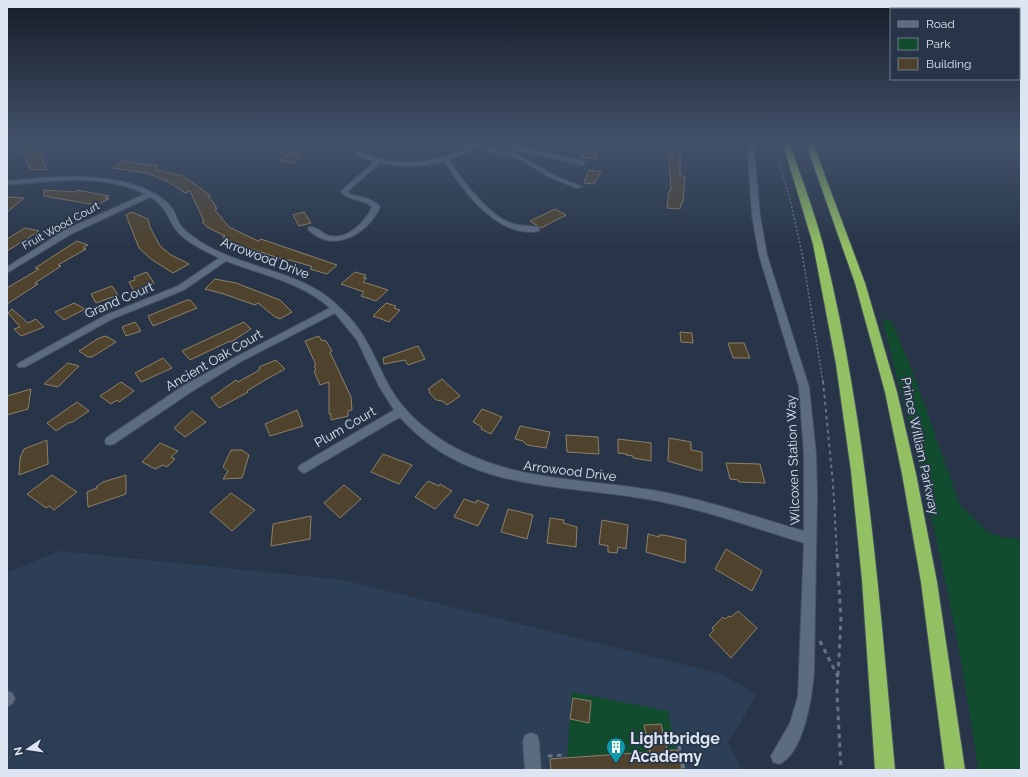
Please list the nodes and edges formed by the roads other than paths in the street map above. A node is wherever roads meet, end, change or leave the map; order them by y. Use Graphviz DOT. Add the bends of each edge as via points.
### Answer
graph roads {
  1 [pos="360,177"];
  2 [pos="459,177"];
  3 [pos="554,177"];
  4 [pos="753,177"];
  5 [pos="797,177"];
  6 [pos="821,177"];
  7 [pos="7,183"];
  8 [pos="579,188"];
  9 [pos="150,194"];
  10 [pos="312,229"];
  11 [pos="536,229"];
  12 [pos="225,258"];
  13 [pos="7,271"];
  14 [pos="336,309"];
  15 [pos="22,365"];
  16 [pos="401,411"];
  17 [pos="110,441"];
  18 [pos="304,468"];
  19 [pos="810,539"];
  20 [pos="531,741"];
  21 [pos="779,756"];
  22 [pos="534,770"];
  23 [pos="885,770"];
  24 [pos="955,770"];
  1 -- 10 [label="street" via="344,191 347,195 366,200 376,207 359,229 339,240 324,237"];
  2 -- 11 [label="street" via="494,218 514,227"];
  3 -- 8 [label="street"];
  4 -- 19 [label="street, Wilcoxen Station Way" via="763,255 804,387 810,454"];
  5 -- 23 [label="highway" via="818,244 842,364 858,471 870,580"];
  6 -- 24 [label="highway, Prince William Parkway" via="860,283 891,392 929,582"];
  7 -- 9 [label="street, Arrowood Drive" via="90,179 127,185"];
  9 -- 12 [label="street, Arrowood Drive" via="170,210 178,228 186,235 197,244"];
  9 -- 13 [label="street, Fruit Wood Court" via="74,229"];
  12 -- 14 [label="street, Arrowood Drive" via="295,283 313,292"];
  12 -- 15 [label="street, Grand Court" via="181,288 109,317"];
  14 -- 16 [label="street, Arrowood Drive" via="361,337 371,354 383,385"];
  14 -- 17 [label="street, Ancient Oak Court" via="187,389"];
  16 -- 18 [label="street, Plum Court"];
  16 -- 19 [label="street, Arrowood Drive" via="441,446 504,474 554,485 621,490 657,496"];
  19 -- 21 [label="street, Wilcoxen Station Way" via="808,672 805,696 801,718 793,737"];
  20 -- 22 [label="street"];
}
